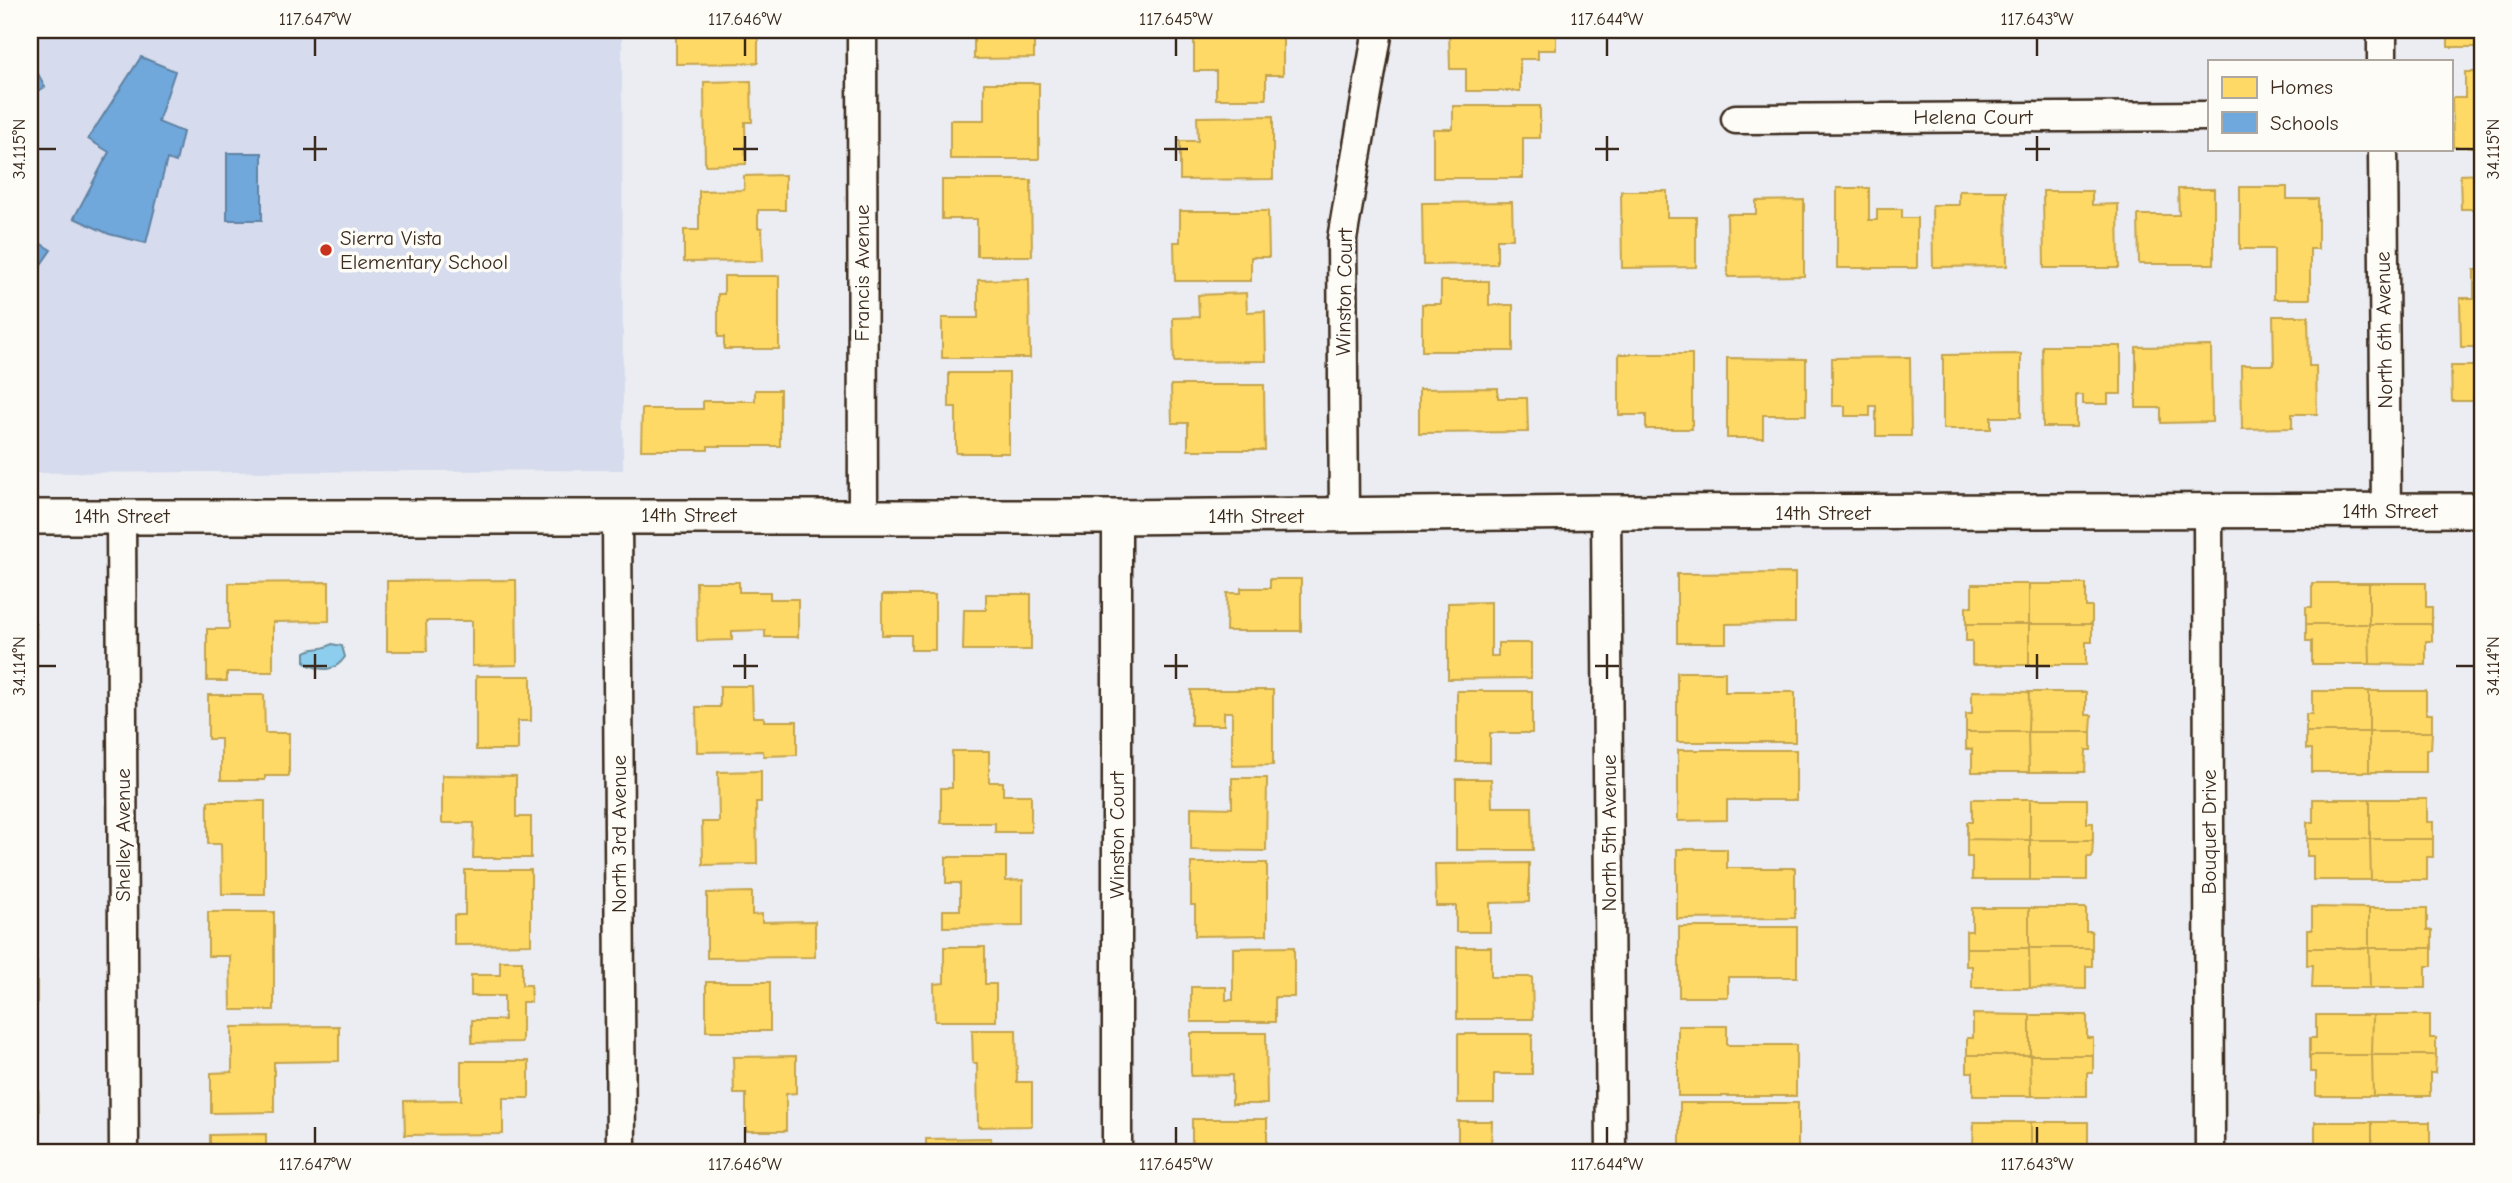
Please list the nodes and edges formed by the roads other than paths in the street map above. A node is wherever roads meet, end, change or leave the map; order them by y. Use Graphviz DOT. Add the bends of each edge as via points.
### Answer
graph roads {
  1 [pos="862,30"];
  2 [pos="1378,30"];
  3 [pos="2382,30"];
  4 [pos="2382,60"];
  5 [pos="2208,116"];
  6 [pos="1736,119"];
  7 [pos="2383,150"];
  8 [pos="2482,510"];
  9 [pos="2386,511"];
  10 [pos="1606,512"];
  11 [pos="2208,512"];
  12 [pos="1344,515"];
  13 [pos="121,516"];
  14 [pos="617,516"];
  15 [pos="863,516"];
  16 [pos="30,517"];
  17 [pos="1117,517"];
  18 [pos="124,1153"];
  19 [pos="621,1153"];
  20 [pos="1117,1153"];
  21 [pos="1611,1153"];
  22 [pos="2210,1153"];
  1 -- 15 [label="street, Francis Avenue"];
  2 -- 12 [label="street, Winston Court" via="1342,239"];
  3 -- 4 [label="street"];
  5 -- 6 [label="street, Helena Court"];
  7 -- 9 [label="street, North 6th Avenue"];
  8 -- 9 [label="street, 14th Street"];
  9 -- 11 [label="street, 14th Street"];
  10 -- 11 [label="street, 14th Street"];
  10 -- 12 [label="street, 14th Street"];
  10 -- 21 [label="street, North 5th Avenue"];
  11 -- 22 [label="street, Bouquet Drive"];
  12 -- 17 [label="street, 14th Street"];
  13 -- 14 [label="street, 14th Street"];
  13 -- 16 [label="street, 14th Street"];
  13 -- 18 [label="street, Shelley Avenue"];
  14 -- 15 [label="street, 14th Street"];
  14 -- 19 [label="street, North 3rd Avenue"];
  15 -- 17 [label="street, 14th Street"];
  17 -- 20 [label="street, Winston Court"];
}
